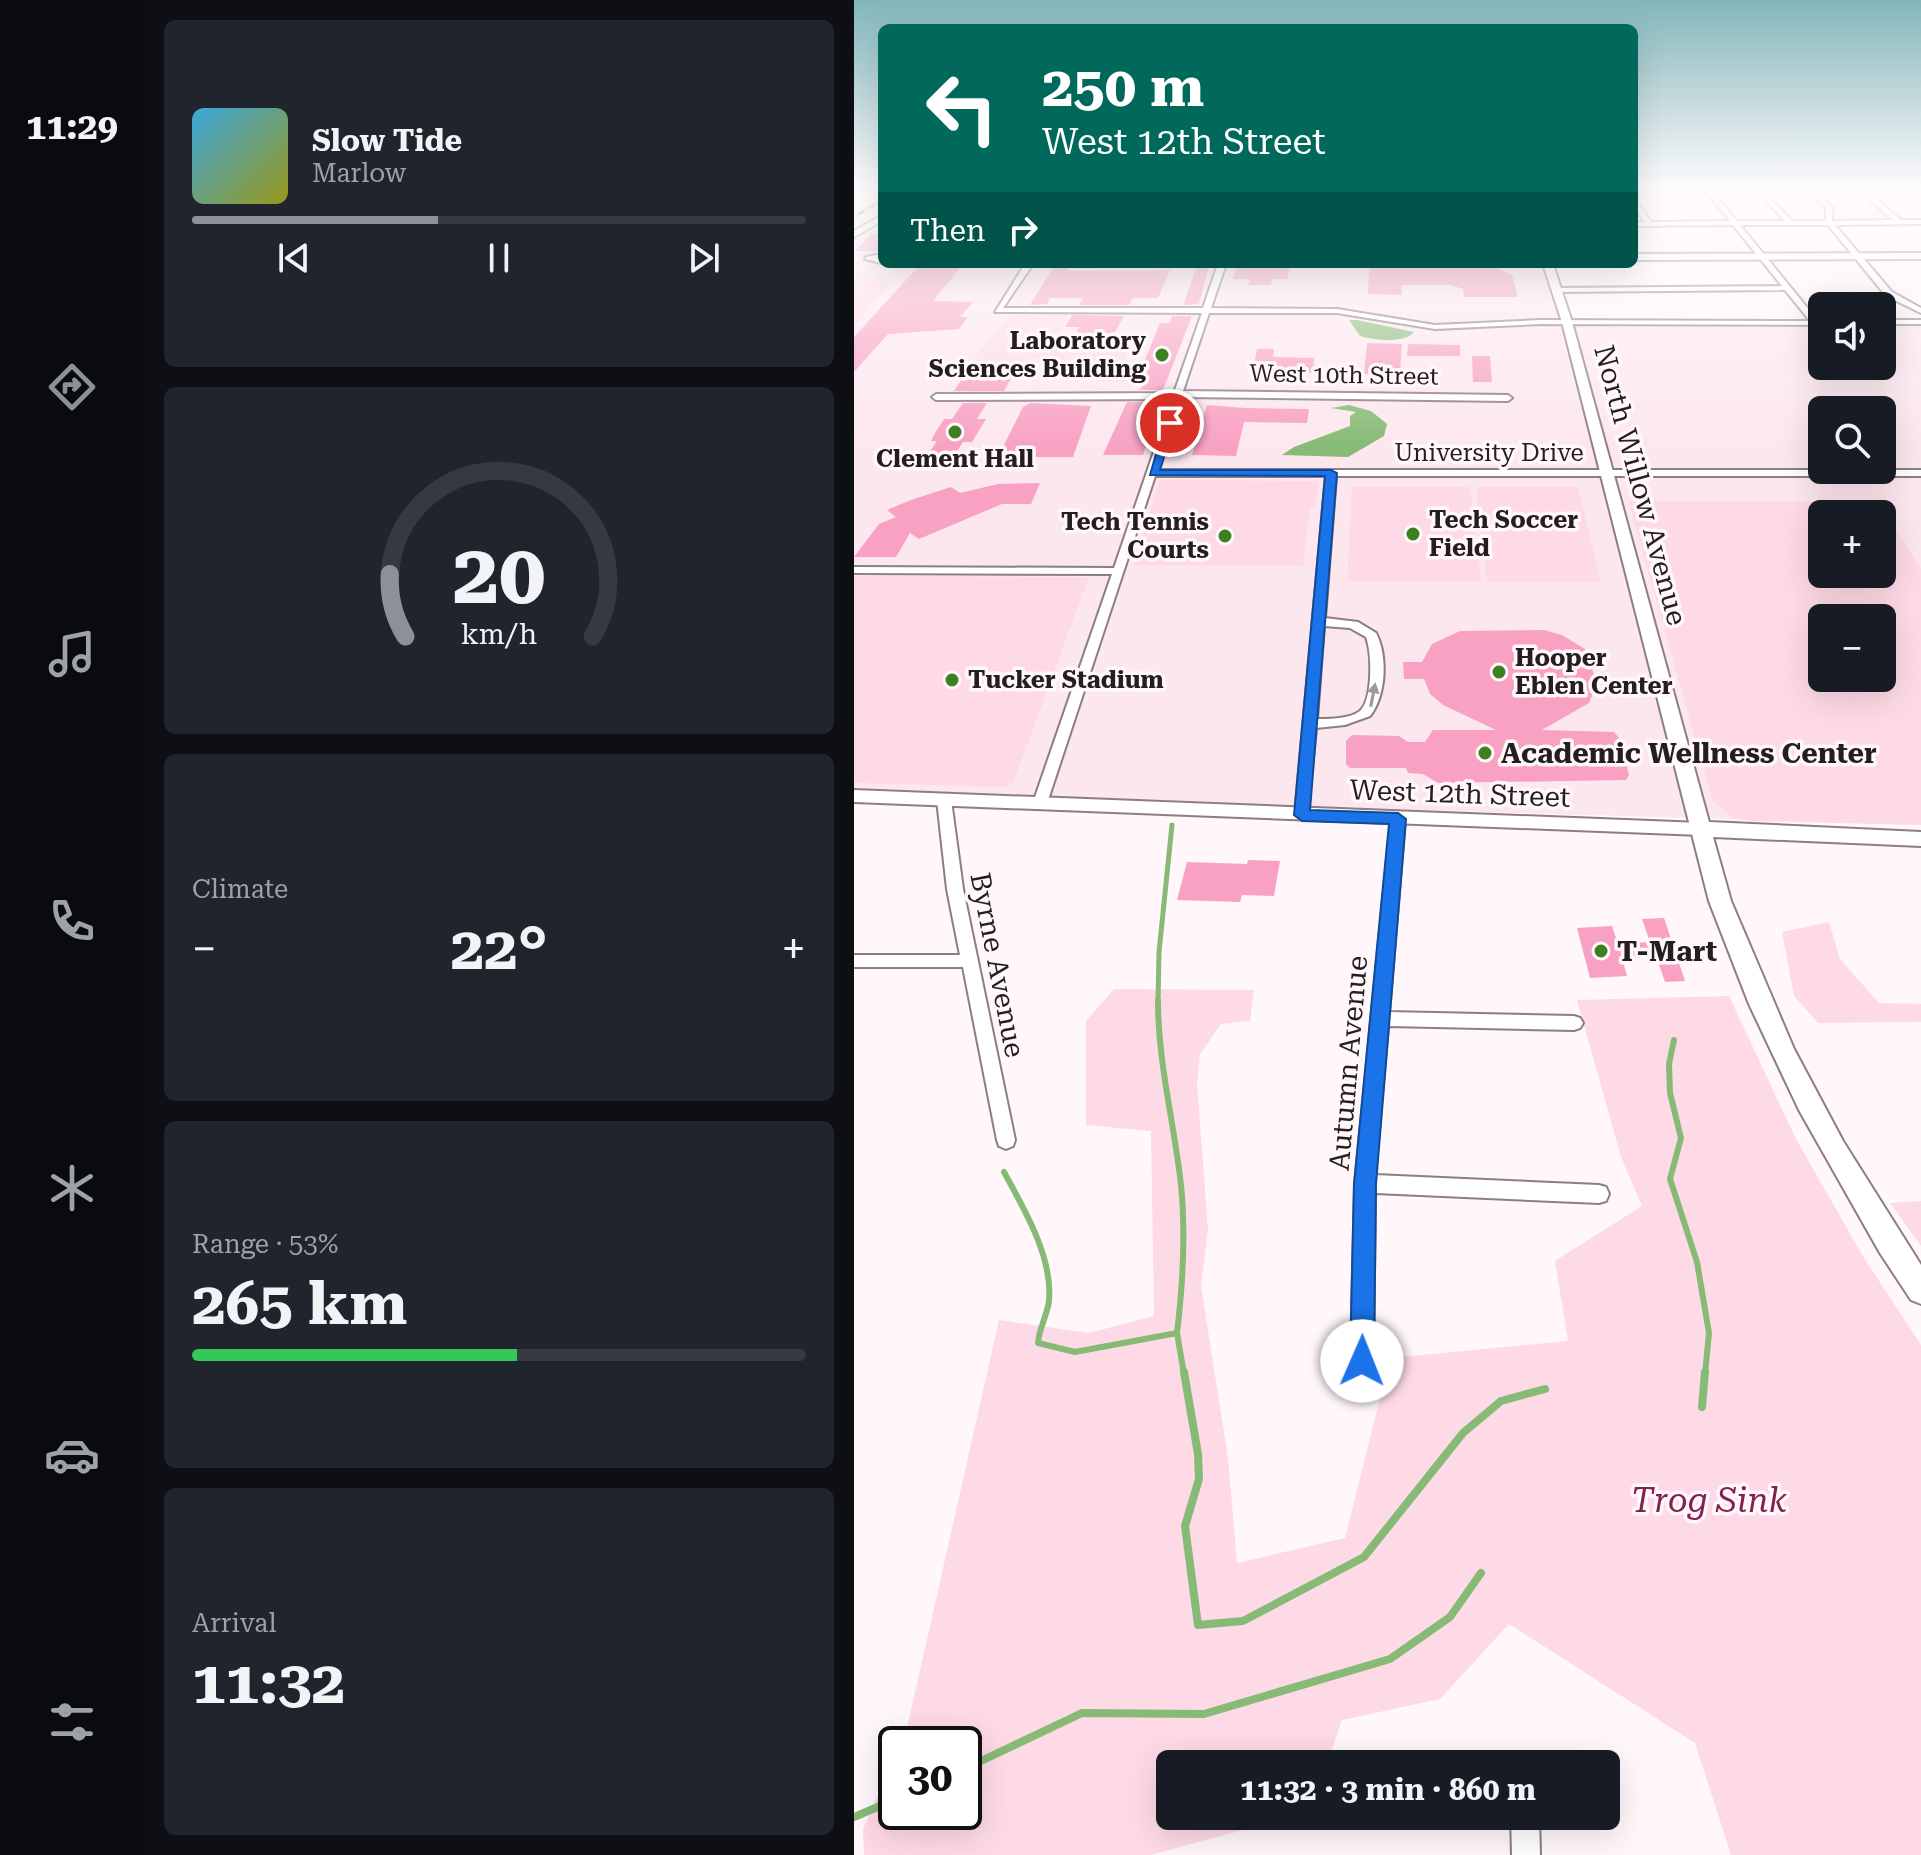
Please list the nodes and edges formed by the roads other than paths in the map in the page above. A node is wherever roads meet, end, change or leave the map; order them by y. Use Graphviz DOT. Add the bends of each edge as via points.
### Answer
graph roads {
  1 [pos="1021,276"];
  2 [pos="1219,276"];
  3 [pos="1552,276"];
  4 [pos="1778,276"];
  5 [pos="1873,276"];
  6 [pos="1788,288"];
  7 [pos="1557,290"];
  8 [pos="1208,311"];
  9 [pos="1808,311"];
  10 [pos="1921,311"];
  11 [pos="1567,322"];
  12 [pos="1896,322"];
  13 [pos="1921,322"];
  14 [pos="1808,323"];
  15 [pos="1177,395"];
  16 [pos="936,397"];
  17 [pos="1508,398"];
  18 [pos="1154,473"];
  19 [pos="1331,473"];
  20 [pos="1607,473"];
  21 [pos="1921,473"];
  22 [pos="854,570"];
  23 [pos="1120,571"];
  24 [pos="1319,622"];
  25 [pos="1310,724"];
  26 [pos="854,796"];
  27 [pos="944,800"];
  28 [pos="1040,803"];
  29 [pos="1302,815"];
  30 [pos="1398,819"];
  31 [pos="1701,829"];
  32 [pos="1921,839"];
  33 [pos="854,961"];
  34 [pos="970,961"];
  35 [pos="1381,1019"];
  36 [pos="1574,1023"];
  37 [pos="1006,1140"];
  38 [pos="1365,1184"];
  39 [pos="1599,1194"];
  40 [pos="1921,1290"];
  41 [pos="1362,1361"];
  42 [pos="1525,1830"];
  43 [pos="1526,1855"];
  1 -- 8 [label="street" via="998,310"];
  2 -- 8 [label="street"];
  3 -- 7 [label="main road, North Willow Avenue"];
  4 -- 6 [label="street"];
  5 -- 10 [label="street" via="1889,294"];
  6 -- 7 [label="street"];
  6 -- 9 [label="street"];
  7 -- 11 [label="main road, North Willow Avenue"];
  8 -- 11 [label="street" via="1346,312 1435,327"];
  8 -- 15 [label="street"];
  11 -- 14 [label="street"];
  11 -- 20 [label="main road, North Willow Avenue"];
  12 -- 13 [label="street"];
  15 -- 16 [label="street, West 10th Street"];
  15 -- 17 [label="street, West 10th Street"];
  15 -- 18 [label="street"];
  18 -- 19 [label="street, University Drive"];
  18 -- 23 [label="street"];
  19 -- 20 [label="street, University Drive"];
  19 -- 24 [label="street"];
  20 -- 21 [label="street, University Drive"];
  20 -- 31 [label="main road, North Willow Avenue"];
  22 -- 23 [label="street"];
  23 -- 28 [label="street"];
  24 -- 25 [label="street"];
  25 -- 24 [label="street, one-way" via="1352,719 1368,712 1375,700 1375,643 1370,634 1356,625"];
  25 -- 29 [label="street"];
  26 -- 27 [label="street, West 12th Street"];
  27 -- 28 [label="street, West 12th Street"];
  27 -- 34 [label="street, Byrne Avenue"];
  28 -- 29 [label="street, West 12th Street"];
  29 -- 30 [label="street, West 12th Street"];
  30 -- 31 [label="street, West 12th Street"];
  30 -- 35 [label="street, Autumn Avenue"];
  31 -- 32 [label="main road, West 12th Street"];
  31 -- 40 [label="main road, North Willow Avenue" via="1720,901 1765,1020 1849,1180"];
  33 -- 34 [label="street"];
  34 -- 37 [label="street, Byrne Avenue"];
  35 -- 36 [label="street"];
  35 -- 38 [label="street, Autumn Avenue"];
  38 -- 39 [label="street"];
  38 -- 41 [label="street, Autumn Avenue"];
  42 -- 43 [label="street"];
}
